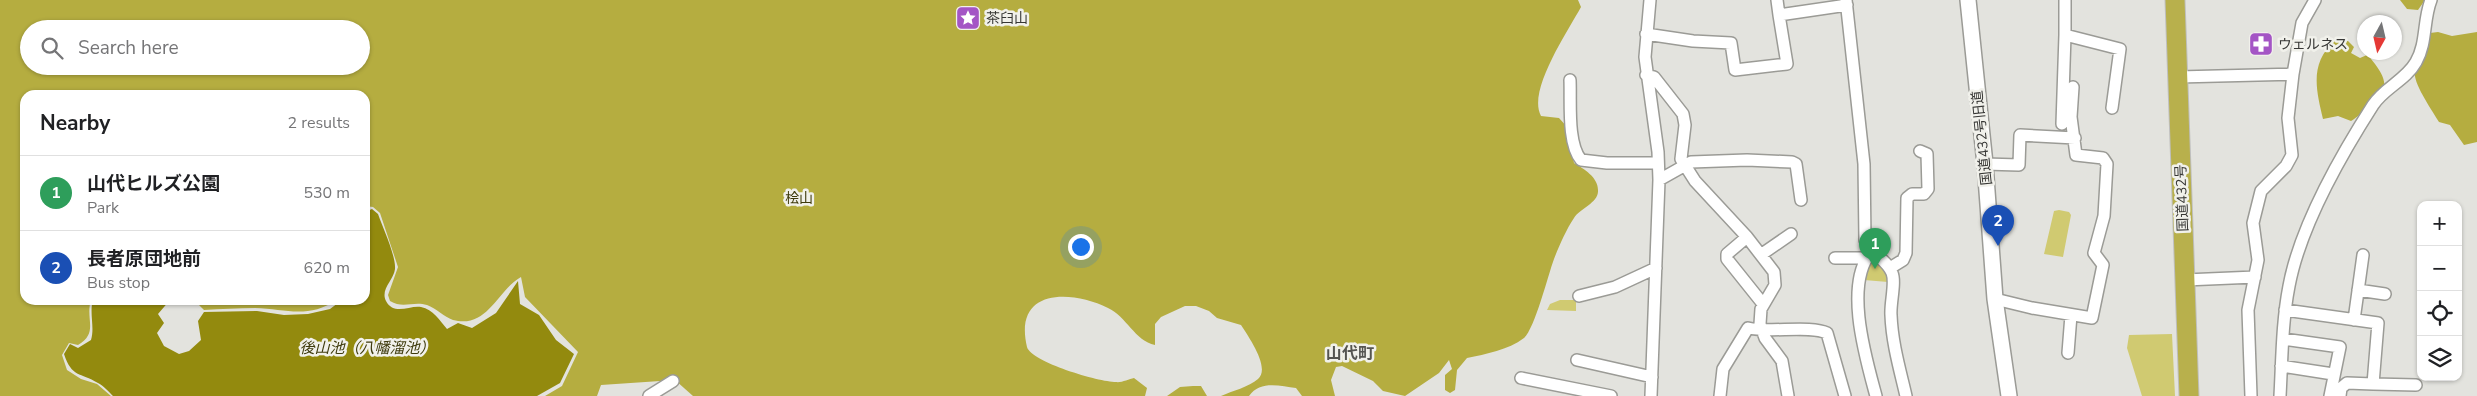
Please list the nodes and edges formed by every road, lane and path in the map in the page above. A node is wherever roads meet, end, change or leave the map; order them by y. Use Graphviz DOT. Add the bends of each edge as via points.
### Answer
graph roads {
  1 [pos="1650,0"];
  2 [pos="1777,0"];
  3 [pos="1968,0"];
  4 [pos="2065,0"];
  5 [pos="2175,0"];
  6 [pos="2315,0"];
  7 [pos="2431,0"];
  8 [pos="1847,3"];
  9 [pos="1779,15"];
  10 [pos="1646,34"];
  11 [pos="2065,35"];
  12 [pos="2293,74"];
  13 [pos="1646,75"];
  14 [pos="2178,77"];
  15 [pos="1570,80"];
  16 [pos="2073,87"];
  17 [pos="2112,108"];
  18 [pos="2062,124"];
  19 [pos="2075,138"];
  20 [pos="1920,151"];
  21 [pos="1658,164"];
  22 [pos="1985,164"];
  23 [pos="1684,165"];
  24 [pos="1659,180"];
  25 [pos="1800,200"];
  26 [pos="1791,234"];
  27 [pos="1747,237"];
  28 [pos="1762,254"];
  29 [pos="1869,255"];
  30 [pos="2363,255"];
  31 [pos="1835,258"];
  32 [pos="1656,268"];
  33 [pos="1890,268"];
  34 [pos="2255,277"];
  35 [pos="2185,280"];
  36 [pos="2358,290"];
  37 [pos="2385,294"];
  38 [pos="1579,296"];
  39 [pos="1995,299"];
  40 [pos="1763,304"];
  41 [pos="2285,310"];
  42 [pos="2071,315"];
  43 [pos="2354,320"];
  44 [pos="1761,331"];
  45 [pos="2283,339"];
  46 [pos="2068,353"];
  47 [pos="1577,360"];
  48 [pos="2281,366"];
  49 [pos="2333,374"];
  50 [pos="1652,377"];
  51 [pos="1521,378"];
  52 [pos="673,381"];
  53 [pos="2373,384"];
  54 [pos="2416,385"];
  55 [pos="649,396"];
  56 [pos="1611,396"];
  57 [pos="1651,396"];
  58 [pos="1720,396"];
  59 [pos="1788,396"];
  60 [pos="1845,396"];
  61 [pos="1876,396"];
  62 [pos="1906,396"];
  63 [pos="2009,396"];
  64 [pos="2189,396"];
  65 [pos="2251,396"];
  66 [pos="2280,396"];
  67 [pos="2330,396"];
  68 [pos="2340,396"];
  1 -- 10 [label="street"];
  2 -- 9 [label="street"];
  3 -- 22 [label="street, 国道432号旧道"];
  4 -- 11 [label="street"];
  5 -- 14 [label="highway, 国道432号"];
  6 -- 12 [label="street" via="2300,30"];
  7 -- 41 [label="street" via="2426,10 2422,50 2416,63 2375,102 2337,164 2293,269"];
  8 -- 9 [label="street"];
  8 -- 29 [label="street" via="1864,164 1865,240"];
  9 -- 10 [label="street" via="1787,64 1736,70 1731,42"];
  10 -- 13 [label="street"];
  11 -- 17 [label="street" via="2120,49"];
  11 -- 18 [label="street"];
  12 -- 14 [label="street"];
  12 -- 34 [label="street" via="2288,118 2292,154 2286,166 2261,191 2253,223 2258,253"];
  13 -- 21 [label="street"];
  13 -- 23 [label="street" via="1654,77 1683,114 1685,125 1681,155"];
  14 -- 35 [label="highway, 国道432号"];
  15 -- 21 [label="street" via="1572,134 1575,153 1581,160"];
  16 -- 19 [label="street" via="2070,117"];
  19 -- 22 [label="street" via="2020,135 2019,165"];
  19 -- 42 [label="street" via="2076,155 2103,158 2107,164 2104,216 2094,253 2103,265 2092,318"];
  20 -- 33 [label="street" via="1927,154 1928,189 1924,194 1912,194 1907,198 1906,253 1903,260"];
  21 -- 24 [label="street"];
  22 -- 39 [label="street, 国道432号旧道"];
  23 -- 24 [label="street"];
  23 -- 25 [label="street" via="1747,160 1792,162 1796,164"];
  23 -- 27 [label="street" via="1708,198"];
  24 -- 32 [label="street"];
  26 -- 28 [label="street"];
  27 -- 28 [label="street"];
  27 -- 40 [label="street" via="1727,254 1727,259"];
  28 -- 40 [label="street" via="1776,279 1774,289"];
  29 -- 31 [label="street"];
  29 -- 33 [label="street"];
  29 -- 61 [label="street" via="1861,267 1858,322"];
  30 -- 36 [label="street"];
  32 -- 38 [label="street" via="1615,287"];
  32 -- 50 [label="street"];
  33 -- 62 [label="street" via="1893,279 1893,338"];
  34 -- 35 [label="street"];
  34 -- 65 [label="street" via="2248,310"];
  35 -- 64 [label="highway, 国道432号"];
  36 -- 37 [label="street"];
  36 -- 43 [label="street"];
  39 -- 42 [label="street"];
  39 -- 63 [label="street, 国道432号旧道"];
  40 -- 44 [label="street" via="1759,320"];
  41 -- 43 [label="street"];
  41 -- 45 [label="street"];
  42 -- 46 [label="street"];
  43 -- 53 [label="street" via="2378,323"];
  44 -- 58 [label="street" via="1748,328 1723,369"];
  44 -- 59 [label="street" via="1782,361"];
  44 -- 60 [label="street" via="1816,330 1827,333"];
  45 -- 48 [label="street"];
  45 -- 49 [label="street" via="2340,347"];
  47 -- 50 [label="street"];
  48 -- 49 [label="street"];
  48 -- 66 [label="street"];
  49 -- 67 [label="street"];
  50 -- 57 [label="street"];
  51 -- 56 [label="street"];
  52 -- 55 [label="street"];
  53 -- 54 [label="street"];
  53 -- 68 [label="street" via="2348,382 2341,388"];
}
